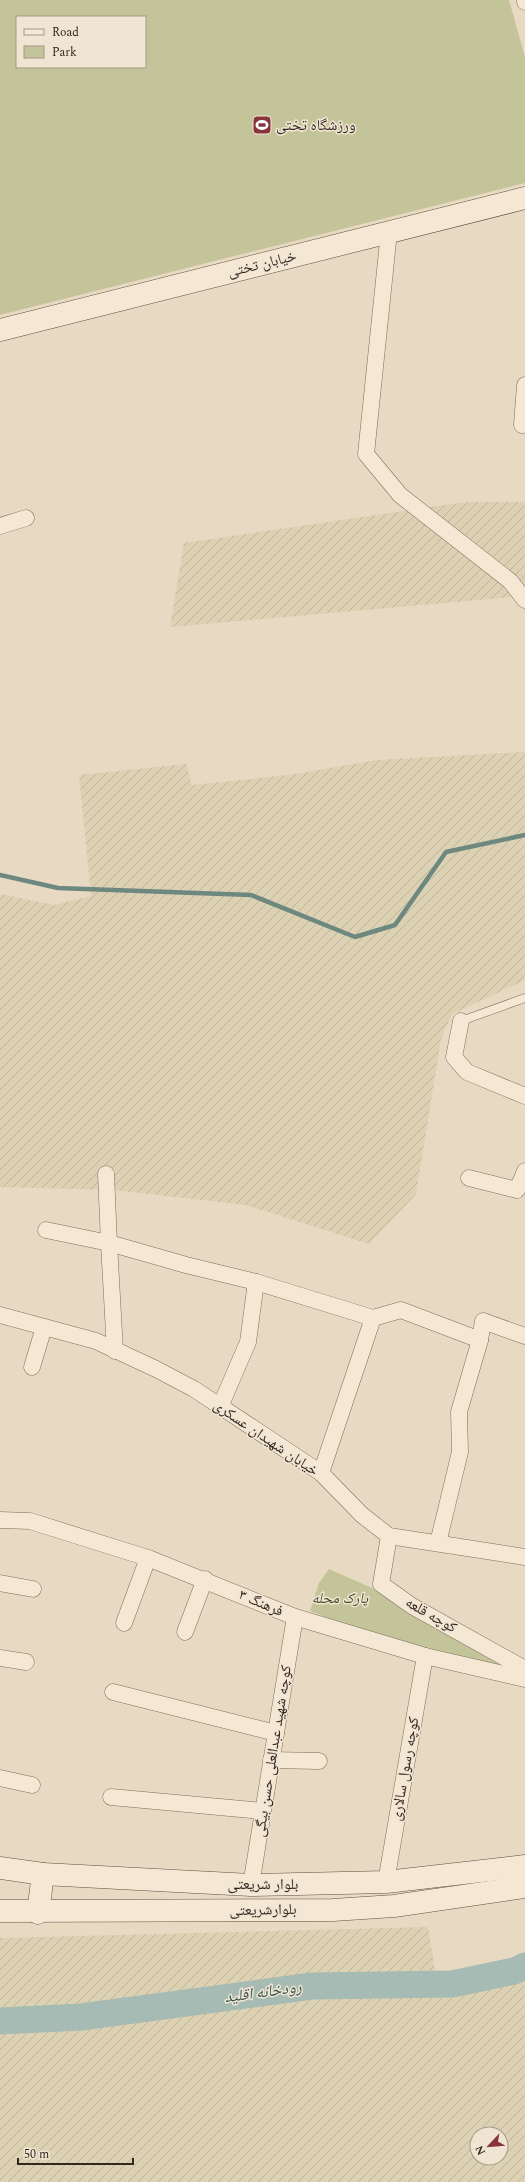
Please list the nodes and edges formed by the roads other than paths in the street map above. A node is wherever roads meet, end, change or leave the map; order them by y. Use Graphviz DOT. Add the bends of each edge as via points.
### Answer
graph roads {
  1 [pos="525,198"];
  2 [pos="389,232"];
  3 [pos="0,330"];
  4 [pos="525,385"];
  5 [pos="522,425"];
  6 [pos="26,518"];
  7 [pos="0,526"];
  8 [pos="525,600"];
  9 [pos="525,998"];
  10 [pos="461,1021"];
  11 [pos="525,1096"];
  12 [pos="525,1171"];
  13 [pos="106,1174"];
  14 [pos="470,1178"];
  15 [pos="46,1230"];
  16 [pos="109,1243"];
  17 [pos="256,1282"];
  18 [pos="0,1315"];
  19 [pos="373,1318"];
  20 [pos="44,1327"];
  21 [pos="525,1336"];
  22 [pos="480,1340"];
  23 [pos="115,1351"];
  24 [pos="32,1367"];
  25 [pos="220,1407"];
  26 [pos="321,1473"];
  27 [pos="0,1520"];
  28 [pos="389,1536"];
  29 [pos="438,1543"];
  30 [pos="525,1557"];
  31 [pos="148,1558"];
  32 [pos="205,1579"];
  33 [pos="0,1583"];
  34 [pos="33,1589"];
  35 [pos="295,1617"];
  36 [pos="124,1623"];
  37 [pos="185,1632"];
  38 [pos="425,1656"];
  39 [pos="0,1658"];
  40 [pos="26,1662"];
  41 [pos="525,1669"];
  42 [pos="525,1679"];
  43 [pos="113,1692"];
  44 [pos="276,1733"];
  45 [pos="271,1760"];
  46 [pos="320,1761"];
  47 [pos="0,1778"];
  48 [pos="32,1785"];
  49 [pos="111,1797"];
  50 [pos="263,1811"];
  51 [pos="525,1866"];
  52 [pos="0,1868"];
  53 [pos="43,1874"];
  54 [pos="386,1882"];
  55 [pos="251,1885"];
  56 [pos="525,1887"];
  57 [pos="0,1912"];
  58 [pos="38,1913"];
  1 -- 2 [label="main road, خیابان تختی"];
  2 -- 3 [label="main road, خیابان تختی"];
  2 -- 8 [label="street" via="366,454 400,495 510,581"];
  4 -- 5 [label="street"];
  6 -- 7 [label="street"];
  9 -- 10 [label="lane"];
  10 -- 11 [label="street" via="454,1057 462,1067 467,1072"];
  12 -- 14 [label="street" via="517,1190"];
  13 -- 16 [label="street"];
  15 -- 16 [label="street"];
  16 -- 17 [label="street"];
  16 -- 23 [label="street"];
  17 -- 19 [label="street"];
  17 -- 25 [label="street" via="248,1342"];
  18 -- 20 [label="street, خیابان شهیدان عسکری"];
  19 -- 22 [label="street" via="390,1311 401,1310"];
  19 -- 26 [label="street"];
  20 -- 23 [label="street, خیابان شهیدان عسکری" via="96,1341"];
  20 -- 24 [label="street"];
  21 -- 22 [label="street" via="482,1321"];
  22 -- 29 [label="street" via="459,1412 460,1452"];
  23 -- 25 [label="street, خیابان شهیدان عسکری" via="162,1372"];
  25 -- 26 [label="street, خیابان شهیدان عسکری"];
  26 -- 28 [label="street, خیابان شهیدان عسکری" via="362,1515"];
  27 -- 31 [label="street, فرهنگ ۳" via="30,1521"];
  28 -- 29 [label="street, خیابان شهیدان عسکری"];
  28 -- 41 [label="street, کوچه قلعه" via="381,1584 412,1606"];
  29 -- 30 [label="street, خیابان شهیدان عسکری"];
  31 -- 32 [label="street, فرهنگ ۳"];
  31 -- 36 [label="street"];
  32 -- 35 [label="street, فرهنگ ۳"];
  32 -- 37 [label="street"];
  33 -- 34 [label="street"];
  35 -- 38 [label="street, فرهنگ ۳"];
  35 -- 44 [label="street, کوچه شهید عبدالعلی حسن بیگی"];
  38 -- 42 [label="street, فرهنگ ۳"];
  38 -- 54 [label="street, کوچه رسول سالاری"];
  39 -- 40 [label="street"];
  43 -- 44 [label="street"];
  44 -- 45 [label="street, کوچه شهید عبدالعلی حسن بیگی"];
  45 -- 46 [label="street"];
  45 -- 50 [label="street, کوچه شهید عبدالعلی حسن بیگی"];
  47 -- 48 [label="street"];
  49 -- 50 [label="street"];
  50 -- 55 [label="street, کوچه شهید عبدالعلی حسن بیگی"];
  51 -- 54 [label="main road, بلوار شریعتی"];
  52 -- 53 [label="main road, بلوار شریعتی"];
  53 -- 55 [label="main road, بلوار شریعتی"];
  53 -- 58 [label="main road"];
  54 -- 55 [label="main road, بلوار شریعتی"];
  56 -- 58 [label="main road, بلوارشریعتی" via="394,1906 333,1910"];
  57 -- 58 [label="main road, بلوارشریعتی"];
}
